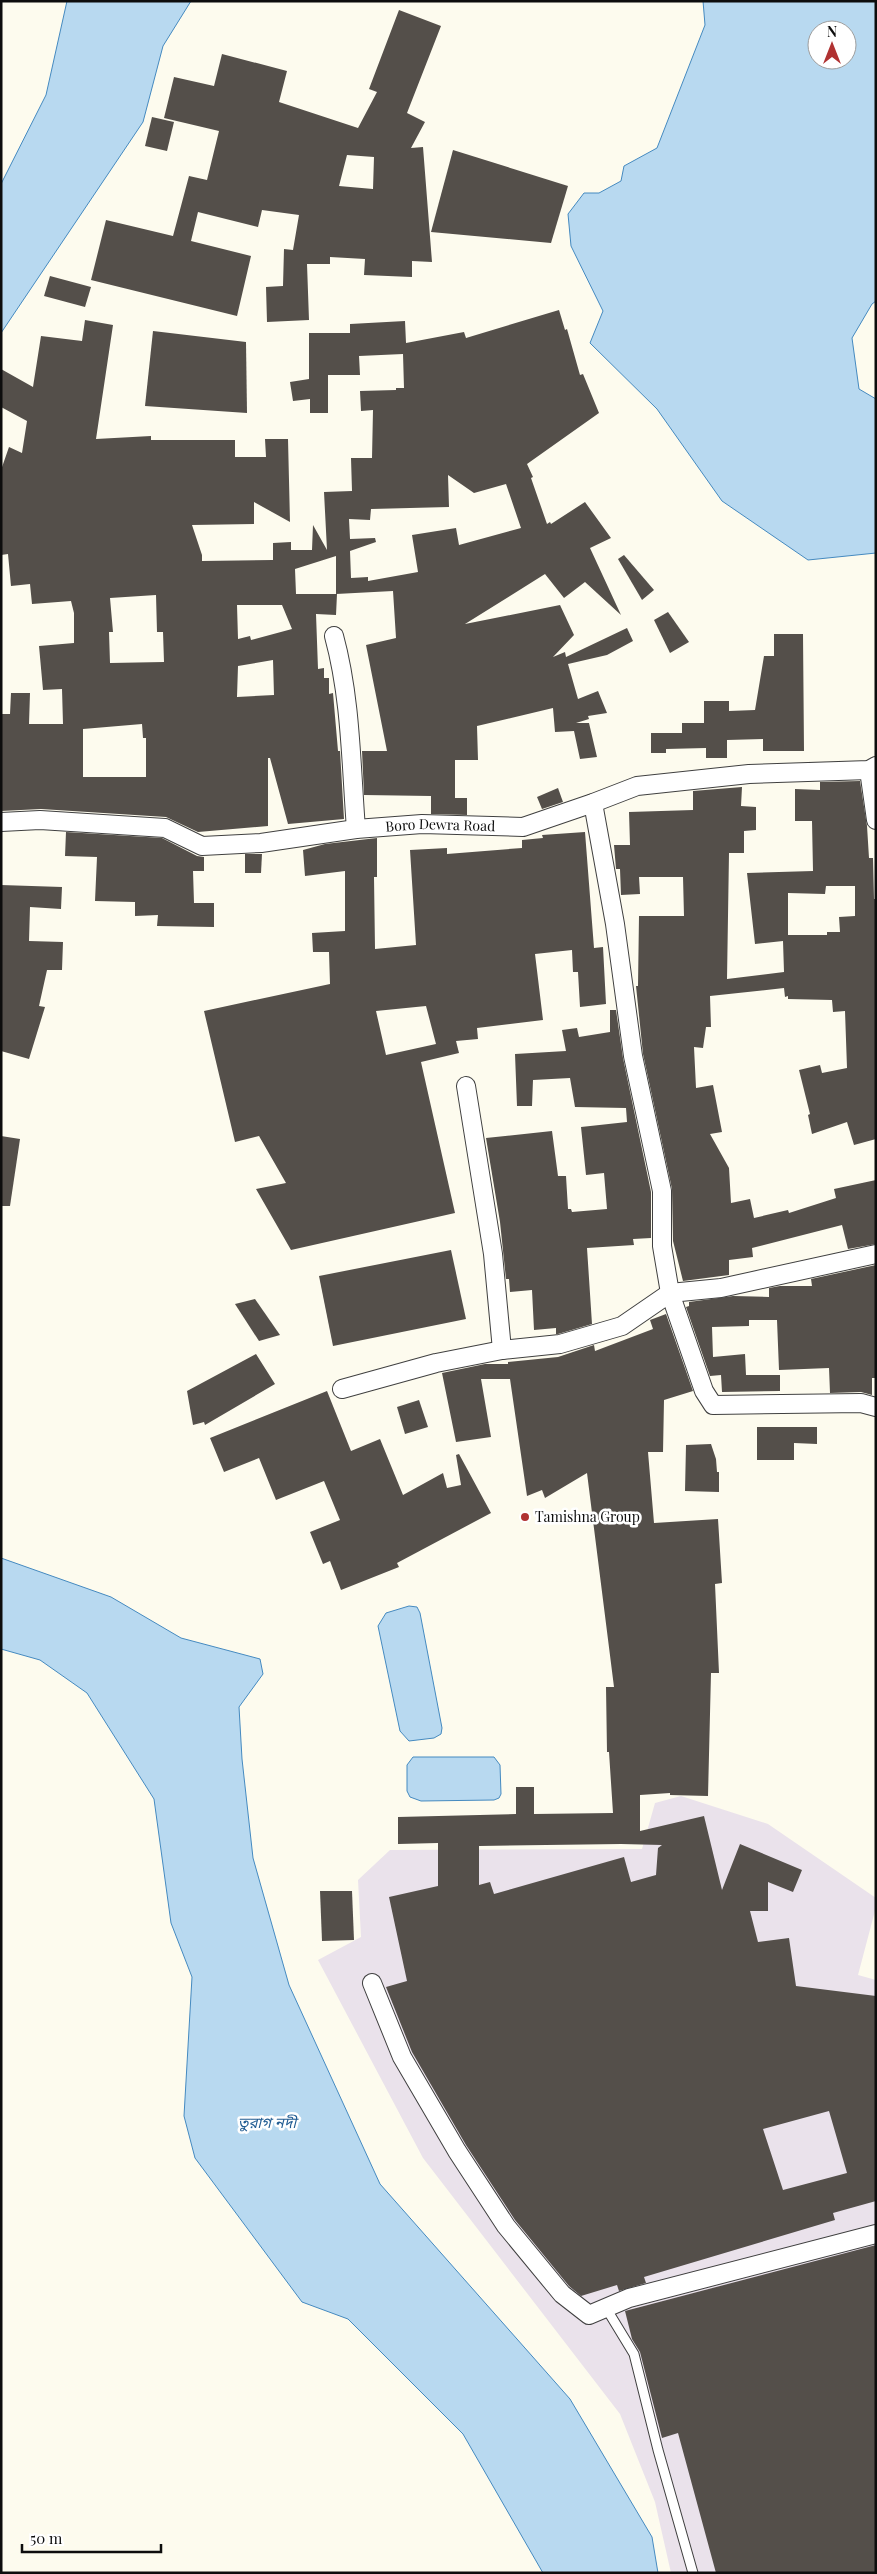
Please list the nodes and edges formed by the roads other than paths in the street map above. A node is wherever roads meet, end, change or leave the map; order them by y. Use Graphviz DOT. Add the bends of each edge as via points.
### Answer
graph roads {
  1 [pos="334,636"];
  2 [pos="872,768"];
  3 [pos="593,803"];
  4 [pos="876,820"];
  5 [pos="1,822"];
  6 [pos="356,829"];
  7 [pos="466,1086"];
  8 [pos="876,1254"];
  9 [pos="670,1293"];
  10 [pos="502,1350"];
  11 [pos="342,1389"];
  12 [pos="876,1407"];
  13 [pos="372,1983"];
  14 [pos="876,2234"];
  15 [pos="606,2308"];
  16 [pos="693,2573"];
  1 -- 6 [label="street" via="347,716"];
  2 -- 3 [label="street, Boro Dewra Road" via="749,774 637,786"];
  2 -- 4 [label="street"];
  3 -- 6 [label="street, Boro Dewra Road" via="523,827 422,824"];
  3 -- 9 [label="street" via="615,924 633,1056 662,1191 662,1246"];
  5 -- 6 [label="street, Boro Dewra Road" via="40,820 165,828 202,846 261,843"];
  7 -- 10 [label="street" via="493,1254"];
  8 -- 9 [label="street" via="721,1288"];
  9 -- 10 [label="street" via="622,1326 560,1344"];
  9 -- 12 [label="street" via="704,1391 713,1405 861,1403"];
  10 -- 11 [label="street" via="436,1363"];
  13 -- 15 [label="street" via="402,2057 506,2226 562,2294 589,2315"];
  14 -- 15 [label="street" via="629,2298"];
  15 -- 16 [label="lane" via="634,2354"];
}
